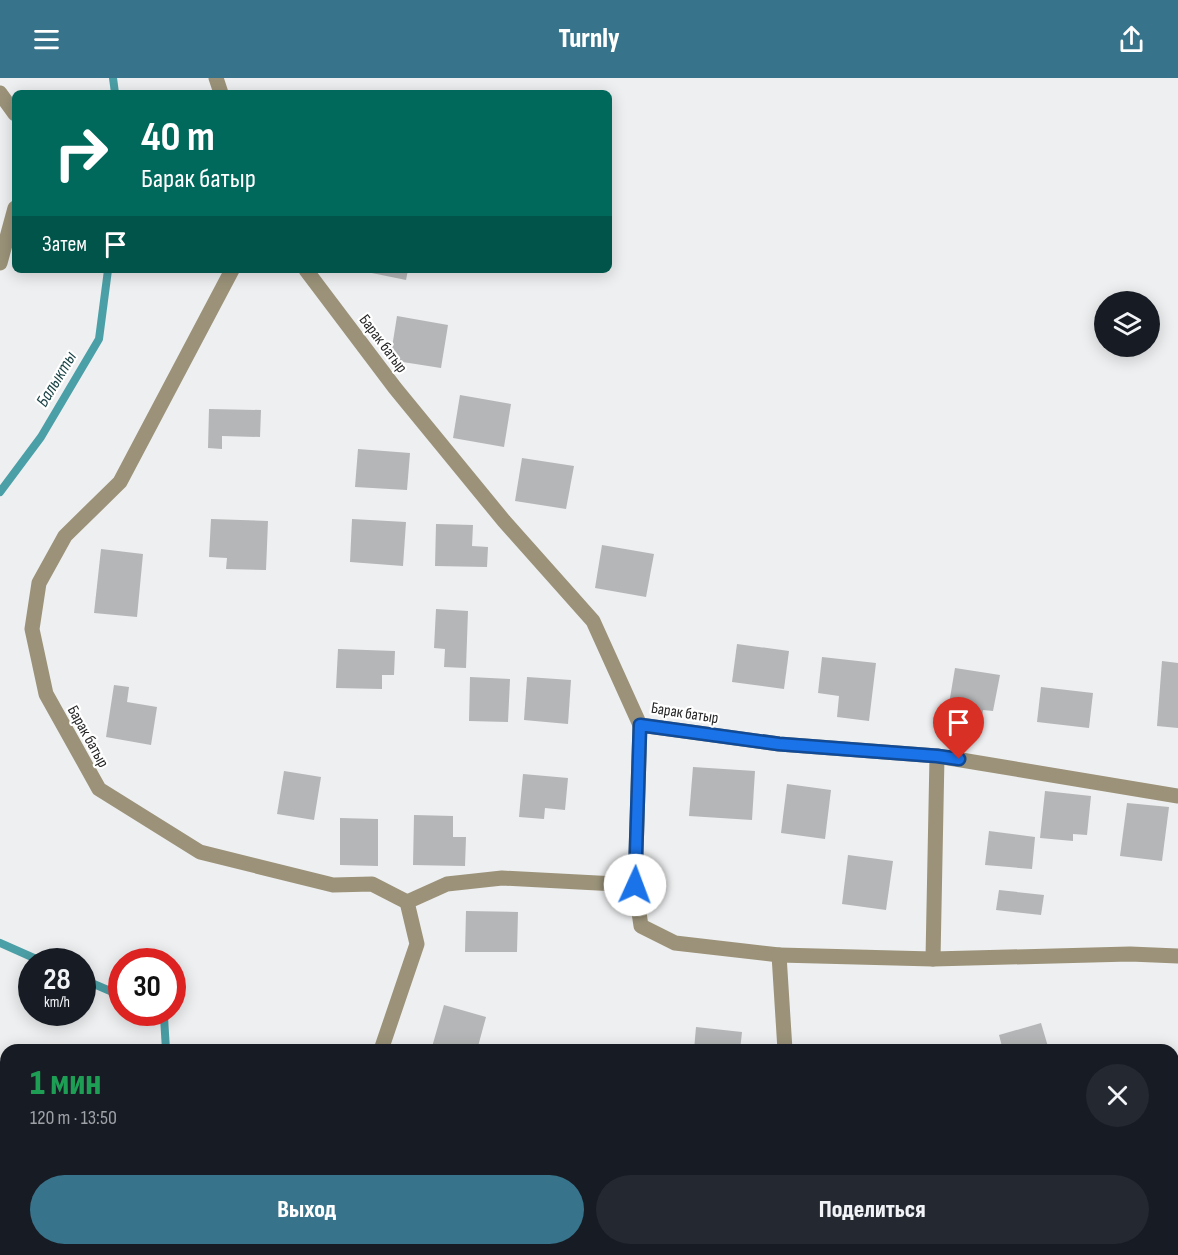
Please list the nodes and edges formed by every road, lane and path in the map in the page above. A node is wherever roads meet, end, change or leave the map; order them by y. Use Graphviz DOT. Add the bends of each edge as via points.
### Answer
graph roads {
  1 [pos="0,93"];
  2 [pos="12,110"];
  3 [pos="12,219"];
  4 [pos="0,263"];
  5 [pos="230,273"];
  6 [pos="308,273"];
  7 [pos="640,725"];
  8 [pos="937,756"];
  9 [pos="1178,796"];
  10 [pos="635,885"];
  11 [pos="407,902"];
  12 [pos="779,955"];
  13 [pos="1178,956"];
  14 [pos="933,959"];
  15 [pos="383,1044"];
  16 [pos="785,1044"];
  1 -- 2 [label="street"];
  3 -- 4 [label="street"];
  5 -- 11 [label="street, Барак батыр" via="120,482 65,536 39,583 32,629 46,694 99,789 200,852 333,885 372,884"];
  6 -- 7 [label="street, Барак батыр" via="402,397 593,621"];
  7 -- 8 [label="street, Барак батыр" via="779,744"];
  7 -- 10 [label="street"];
  8 -- 9 [label="street, Барак батыр"];
  8 -- 14 [label="street"];
  10 -- 11 [label="street" via="502,878 447,884"];
  10 -- 12 [label="street" via="641,926 675,943"];
  11 -- 15 [label="street" via="417,944"];
  12 -- 14 [label="street"];
  12 -- 16 [label="street"];
  13 -- 14 [label="street"];
}
